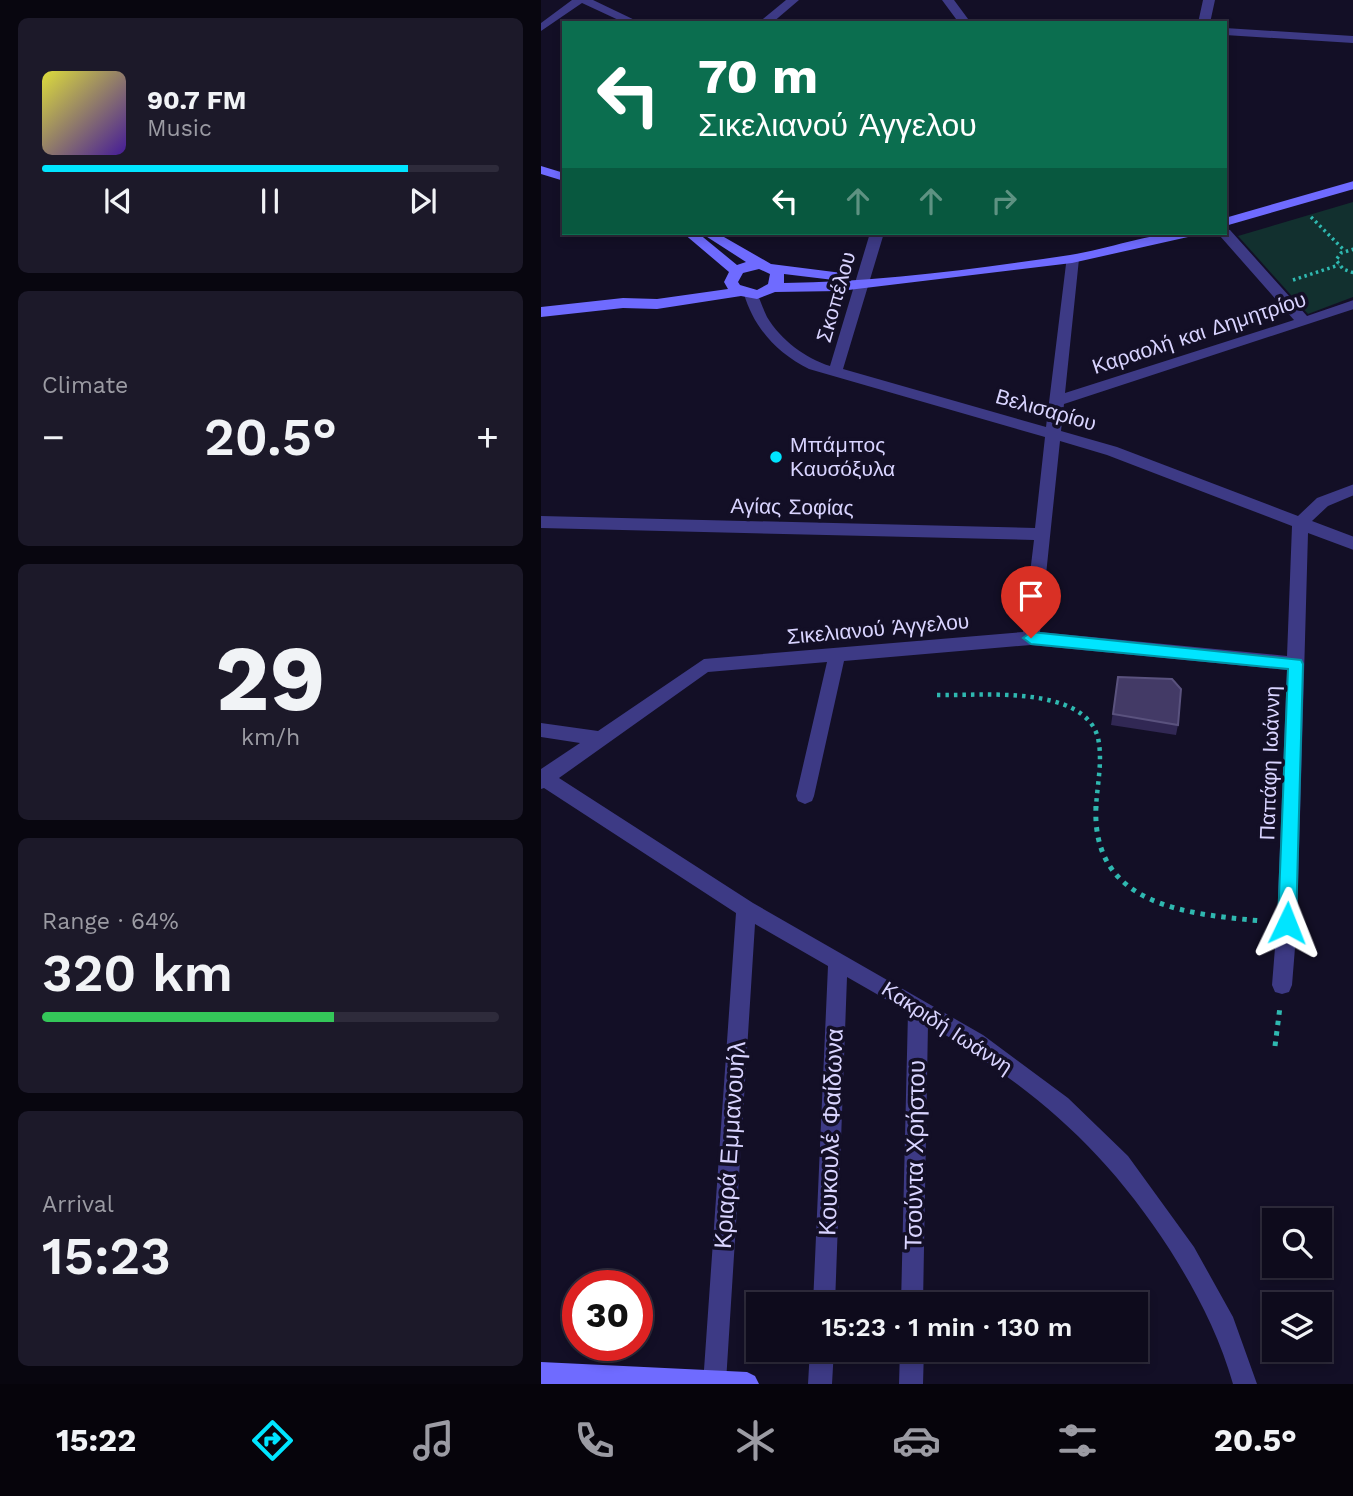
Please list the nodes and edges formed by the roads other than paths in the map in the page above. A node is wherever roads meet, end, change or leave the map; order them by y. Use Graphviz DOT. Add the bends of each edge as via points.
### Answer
graph roads {
  1 [pos="579,0"];
  2 [pos="584,0"];
  3 [pos="793,0"];
  4 [pos="946,0"];
  5 [pos="1209,0"];
  6 [pos="631,21"];
  7 [pos="767,21"];
  8 [pos="964,21"];
  9 [pos="1204,21"];
  10 [pos="541,28"];
  11 [pos="1227,31"];
  12 [pos="1353,40"];
  13 [pos="541,170"];
  14 [pos="562,176"];
  15 [pos="1353,185"];
  16 [pos="1227,221"];
  17 [pos="692,235"];
  18 [pos="712,235"];
  19 [pos="876,235"];
  20 [pos="1227,235"];
  21 [pos="1160,236"];
  22 [pos="1072,259"];
  23 [pos="767,266"];
  24 [pos="862,282"];
  25 [pos="740,285"];
  26 [pos="773,288"];
  27 [pos="1353,304"];
  28 [pos="541,312"];
  29 [pos="1304,322"];
  30 [pos="835,373"];
  31 [pos="1057,401"];
  32 [pos="1053,433"];
  33 [pos="1353,489"];
  34 [pos="541,522"];
  35 [pos="1300,526"];
  36 [pos="1042,534"];
  37 [pos="1353,544"];
  38 [pos="1031,638"];
  39 [pos="837,655"];
  40 [pos="1296,664"];
  41 [pos="541,730"];
  42 [pos="599,739"];
  43 [pos="542,779"];
  44 [pos="805,796"];
  45 [pos="746,908"];
  46 [pos="838,961"];
  47 [pos="1282,985"];
  48 [pos="918,1007"];
  49 [pos="824,1292"];
  50 [pos="912,1292"];
  51 [pos="821,1362"];
  52 [pos="911,1362"];
  53 [pos="541,1374"];
  54 [pos="688,1382"];
  55 [pos="714,1382"];
  56 [pos="747,1384"];
  57 [pos="820,1384"];
  58 [pos="911,1384"];
  59 [pos="1245,1384"];
  1 -- 10 [label="street"];
  2 -- 6 [label="street"];
  3 -- 7 [label="street"];
  4 -- 8 [label="street"];
  5 -- 9 [label="street"];
  11 -- 12 [label="street"];
  13 -- 14 [label="street"];
  15 -- 16 [label="street"];
  17 -- 25 [label="street"];
  18 -- 23 [label="street"];
  19 -- 24 [label="street, Σκοπέλου"];
  20 -- 29 [label="street"];
  21 -- 22 [label="street"];
  22 -- 24 [label="street"];
  22 -- 31 [label="street"];
  23 -- 24 [label="street"];
  23 -- 25 [label="street" via="743,267"];
  23 -- 26 [label="street" via="779,278"];
  24 -- 26 [label="street" via="840,287"];
  24 -- 30 [label="street, Σκοπέλου"];
  25 -- 26 [label="street"];
  25 -- 28 [label="street" via="657,304"];
  25 -- 30 [label="street, Βελισαρίου" via="774,337 797,359"];
  27 -- 29 [label="street, Καραολή και Δημητρίου"];
  29 -- 31 [label="street, Καραολή και Δημητρίου"];
  30 -- 32 [label="street, Βελισαρίου"];
  31 -- 32 [label="street"];
  32 -- 35 [label="street, Βελισαρίου" via="1159,468"];
  32 -- 36 [label="street"];
  33 -- 35 [label="street" via="1323,501"];
  34 -- 36 [label="street, Αγίας Σοφίας"];
  35 -- 37 [label="street, Βελισαρίου"];
  35 -- 40 [label="street, Παπάφη Ιωάννη"];
  36 -- 38 [label="street"];
  38 -- 39 [label="street, Σικελιανού Άγγελου"];
  38 -- 40 [label="street, Σικελιανού Άγγελου"];
  39 -- 42 [label="street, Σικελιανού Άγγελου" via="704,666"];
  39 -- 44 [label="street"];
  40 -- 47 [label="street, Παπάφη Ιωάννη"];
  41 -- 42 [label="street"];
  42 -- 43 [label="street, Σικελιανού Άγγελου"];
  43 -- 45 [label="street, Κακριδή Ιωάννη"];
  45 -- 46 [label="street, Κακριδή Ιωάννη"];
  45 -- 55 [label="street, Κριαρά Εμμανουήλ"];
  46 -- 48 [label="street, Κακριδή Ιωάννη"];
  46 -- 49 [label="street, Κουκουλέ Φαίδωνα"];
  48 -- 50 [label="street, Τσούντα Χρήστου"];
  48 -- 59 [label="street, Κακριδή Ιωάννη" via="979,1044 1061,1106 1131,1176 1204,1281 1235,1344"];
  51 -- 57 [label="street"];
  52 -- 58 [label="street"];
  53 -- 54 [label="street"];
  54 -- 55 [label="street"];
  55 -- 56 [label="street"];
}
